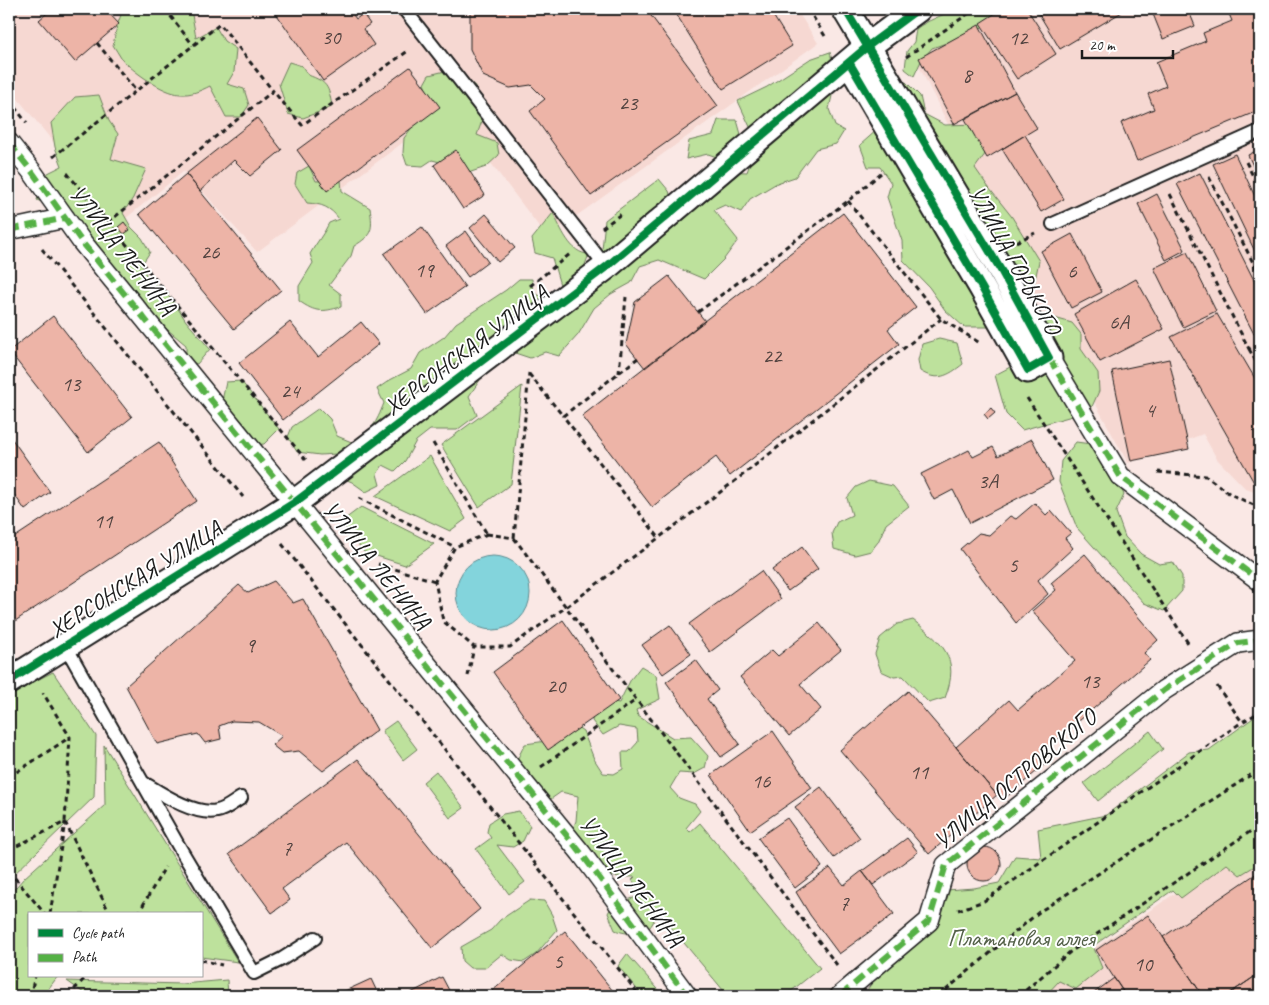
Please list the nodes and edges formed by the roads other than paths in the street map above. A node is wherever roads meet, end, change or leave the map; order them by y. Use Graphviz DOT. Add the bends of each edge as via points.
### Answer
graph roads {
  1 [pos="404,9"];
  2 [pos="845,9"];
  3 [pos="918,9"];
  4 [pos="868,46"];
  5 [pos="849,62"];
  6 [pos="1260,131"];
  7 [pos="9,143"];
  8 [pos="65,218"];
  9 [pos="1053,224"];
  10 [pos="9,230"];
  11 [pos="606,267"];
  12 [pos="1049,358"];
  13 [pos="294,503"];
  14 [pos="1260,581"];
  15 [pos="1260,640"];
  16 [pos="65,645"];
  17 [pos="9,680"];
  18 [pos="142,782"];
  19 [pos="241,798"];
  20 [pos="315,938"];
  21 [pos="846,991"];
  22 [pos="687,996"];
  1 -- 11 [label="lane"];
  2 -- 4 [label="street, УЛИЦА ГОРЬКОГО"];
  3 -- 4 [label="street, ХЕРСОНСКАЯ УЛИЦА"];
  4 -- 5 [label="street, ХЕРСОНСКАЯ УЛИЦА"];
  4 -- 12 [label="street, УЛИЦА ГОРЬКОГО" via="1002,272"];
  5 -- 11 [label="street, ХЕРСОНСКАЯ УЛИЦА"];
  5 -- 12 [label="street, УЛИЦА ГОРЬКОГО" via="1028,370"];
  6 -- 9 [label="lane"];
  7 -- 8 [label="street, УЛИЦА ЛЕНИНА"];
  8 -- 10 [label="street"];
  8 -- 13 [label="street, УЛИЦА ЛЕНИНА"];
  11 -- 13 [label="street, ХЕРСОНСКАЯ УЛИЦА"];
  12 -- 14 [label="street, УЛИЦА ГОРЬКОГО" via="1120,476"];
  13 -- 16 [label="street, ХЕРСОНСКАЯ УЛИЦА"];
  13 -- 22 [label="street, УЛИЦА ЛЕНИНА" via="581,853"];
  15 -- 21 [label="street, УЛИЦА ОСТРОВСКОГО" via="1238,643 1164,690 946,865 929,921"];
  16 -- 17 [label="street, ХЕРСОНСКАЯ УЛИЦА"];
  16 -- 18 [label="lane"];
  18 -- 19 [label="lane" via="199,810 217,811"];
  18 -- 20 [label="lane" via="254,973"];
}
